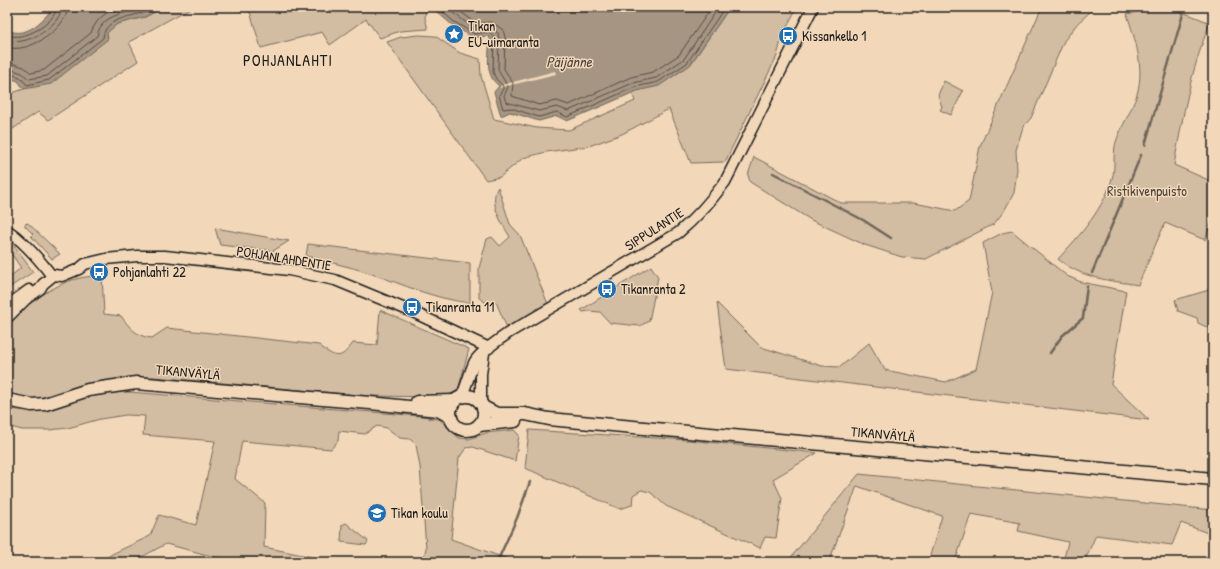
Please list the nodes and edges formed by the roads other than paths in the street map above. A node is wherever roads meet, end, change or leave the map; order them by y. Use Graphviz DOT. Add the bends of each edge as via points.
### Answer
graph roads {
  1 [pos="813,7"];
  2 [pos="7,230"];
  3 [pos="53,276"];
  4 [pos="43,284"];
  5 [pos="7,306"];
  6 [pos="7,318"];
  7 [pos="487,350"];
  8 [pos="457,399"];
  9 [pos="7,400"];
  10 [pos="370,403"];
  11 [pos="482,405"];
  12 [pos="451,417"];
  13 [pos="549,419"];
  14 [pos="479,425"];
  15 [pos="1213,479"];
  1 -- 7 [label="street, SIPPULANTIE" via="725,182 693,221 678,233 510,332"];
  2 -- 3 [label="street" via="33,252"];
  3 -- 4 [label="street, POHJANLAHDENTIE"];
  3 -- 7 [label="street, POHJANLAHDENTIE" via="62,276 85,264 126,256 213,261 312,274 372,294"];
  4 -- 5 [label="street, POHJANLAHDENTIE" via="37,284"];
  4 -- 6 [label="street, POHJANLAHDENTIE"];
  7 -- 8 [label="street, SIPPULANTIE" via="476,360 468,385"];
  7 -- 11 [label="street" via="481,374"];
  8 -- 10 [label="main road, TIKANVÄYLÄ"];
  8 -- 11 [label="main road" via="475,397"];
  8 -- 12 [label="main road" via="450,411"];
  9 -- 10 [label="main road, TIKANVÄYLÄ" via="32,405 45,404 88,390 136,383"];
  10 -- 12 [label="main road, TIKANVÄYLÄ" via="438,410"];
  11 -- 13 [label="main road, TIKANVÄYLÄ" via="497,414 524,414"];
  11 -- 14 [label="main road" via="484,416"];
  12 -- 14 [label="main road" via="461,428 468,430"];
  13 -- 14 [label="main road, TIKANVÄYLÄ"];
  13 -- 15 [label="main road, TIKANVÄYLÄ"];
}
